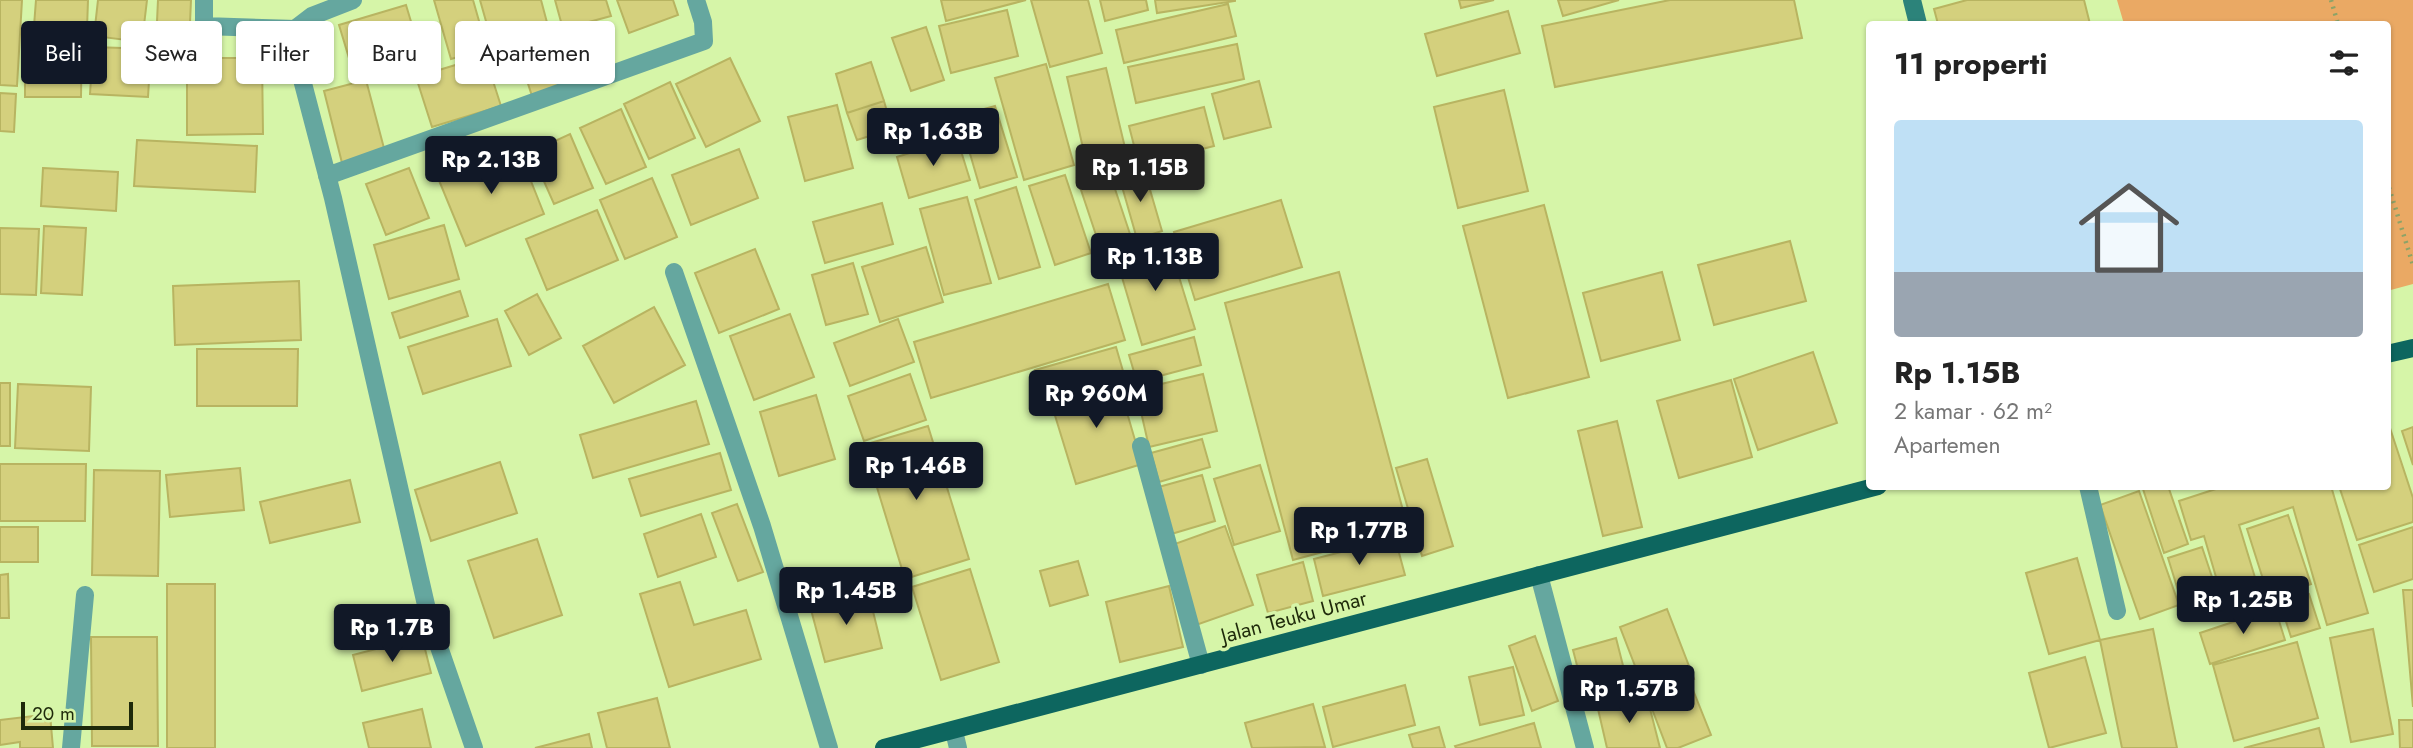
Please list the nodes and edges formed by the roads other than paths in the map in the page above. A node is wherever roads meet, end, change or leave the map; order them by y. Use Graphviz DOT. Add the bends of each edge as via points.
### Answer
graph roads {
  1 [pos="204,0"];
  2 [pos="353,0"];
  3 [pos="696,0"];
  4 [pos="1912,0"];
  5 [pos="305,21"];
  6 [pos="1917,21"];
  7 [pos="236,27"];
  8 [pos="303,84"];
  9 [pos="327,176"];
  10 [pos="674,272"];
  11 [pos="2413,348"];
  12 [pos="2391,354"];
  13 [pos="1141,446"];
  14 [pos="1866,489"];
  15 [pos="2089,490"];
  16 [pos="1539,575"];
  17 [pos="85,596"];
  18 [pos="2117,611"];
  19 [pos="1201,665"];
  20 [pos="956,739"];
  21 [pos="71,748"];
  22 [pos="474,748"];
  23 [pos="829,748"];
  24 [pos="884,748"];
  25 [pos="1585,748"];
  1 -- 7 [label="street" via="204,26"];
  2 -- 5 [label="street"];
  3 -- 9 [label="street" via="704,41"];
  4 -- 6 [label="street"];
  8 -- 9 [label="street"];
  9 -- 22 [label="street" via="429,618"];
  10 -- 23 [label="street" via="762,526"];
  11 -- 12 [label="main road"];
  13 -- 19 [label="street"];
  14 -- 16 [label="main road, Jalan Teuku Umar"];
  15 -- 18 [label="street"];
  16 -- 19 [label="main road, Jalan Teuku Umar"];
  16 -- 25 [label="street"];
  17 -- 21 [label="street"];
  19 -- 20 [label="main road, Jalan Teuku Umar"];
  20 -- 24 [label="main road, Jalan Teuku Umar"];
}
